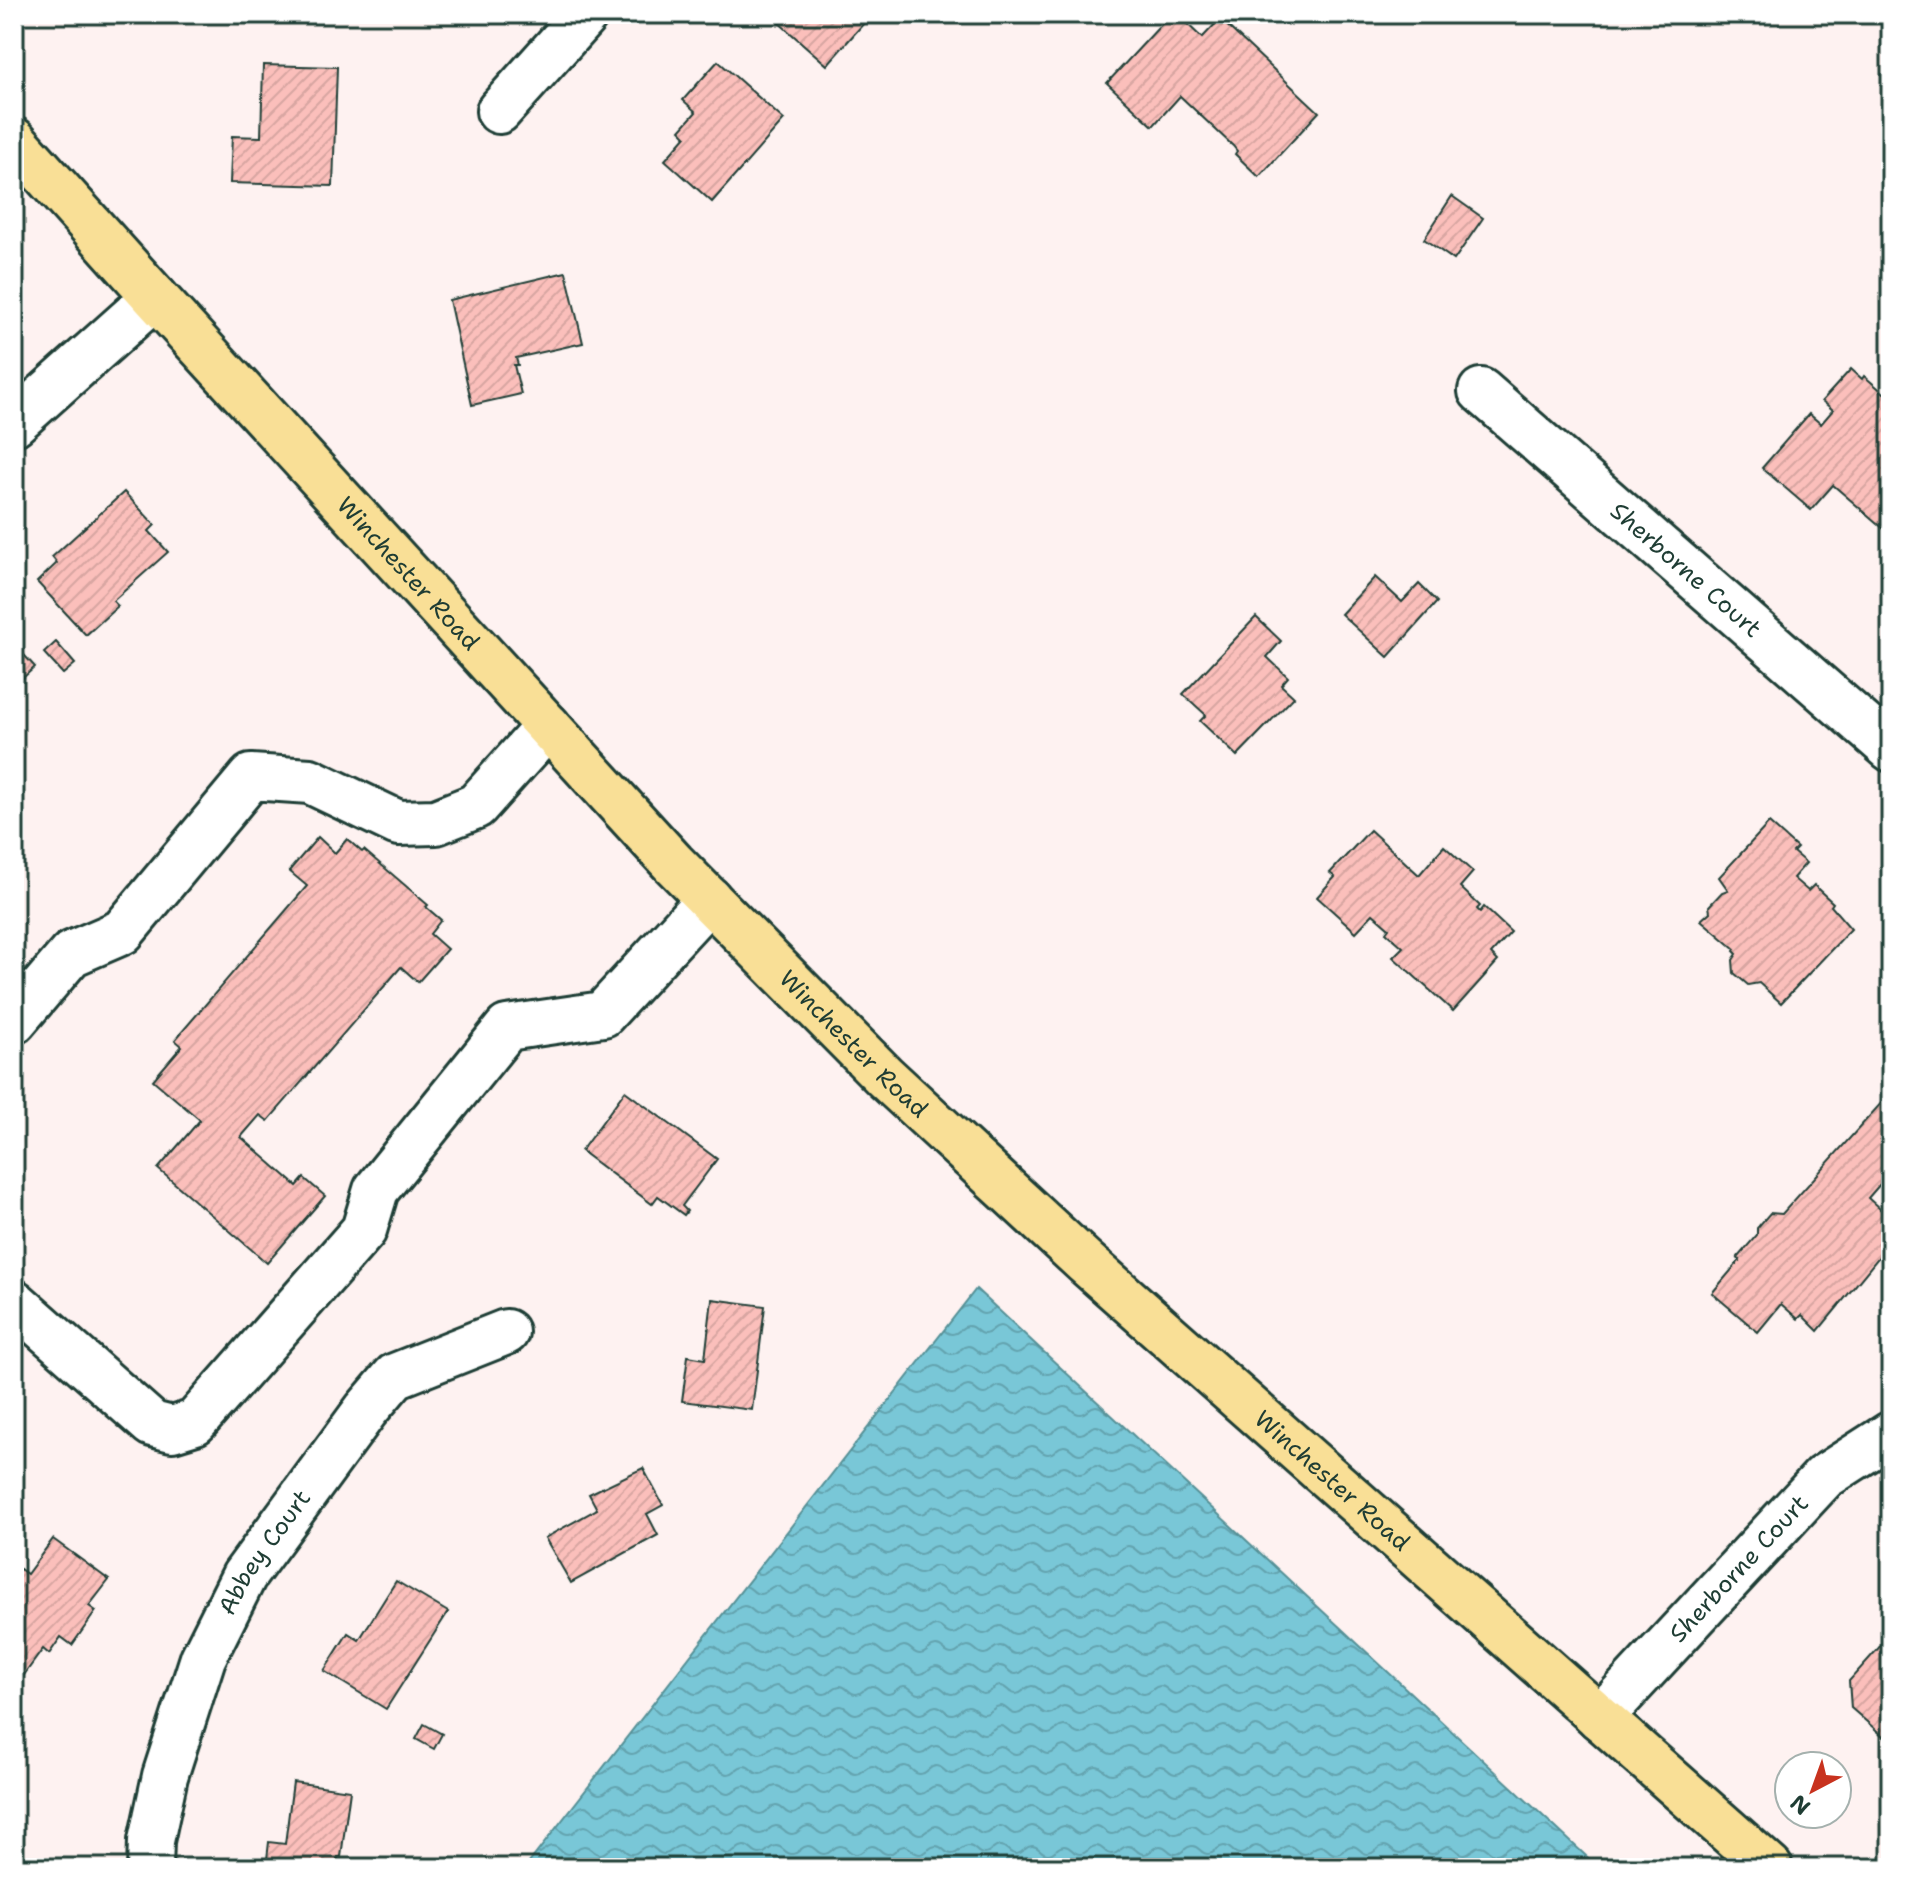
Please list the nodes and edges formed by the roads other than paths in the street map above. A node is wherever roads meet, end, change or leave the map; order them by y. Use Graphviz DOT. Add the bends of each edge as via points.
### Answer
graph roads {
  1 [pos="586,14"];
  2 [pos="499,111"];
  3 [pos="14,140"];
  4 [pos="155,297"];
  5 [pos="1481,391"];
  6 [pos="14,423"];
  7 [pos="548,726"];
  8 [pos="1891,749"];
  9 [pos="709,899"];
  10 [pos="14,1021"];
  11 [pos="14,1302"];
  12 [pos="506,1332"];
  13 [pos="1891,1434"];
  14 [pos="1600,1718"];
  15 [pos="150,1868"];
  16 [pos="1770,1868"];
  1 -- 2 [label="street"];
  3 -- 4 [label="main road, Winchester Road"];
  4 -- 6 [label="street"];
  4 -- 7 [label="main road, Winchester Road"];
  5 -- 8 [label="street, Sherborne Court"];
  7 -- 9 [label="main road, Winchester Road"];
  7 -- 10 [label="street" via="476,806 436,822 398,823 310,781 251,777 122,932 71,954"];
  9 -- 11 [label="street" via="603,1014 507,1028 376,1190 364,1230 195,1422 172,1429 152,1424"];
  9 -- 14 [label="main road, Winchester Road" via="884,1076 1086,1263"];
  12 -- 15 [label="street, Abbey Court" via="395,1376 244,1576 203,1658 165,1776"];
  13 -- 14 [label="street, Sherborne Court" via="1824,1477"];
  14 -- 16 [label="main road, Winchester Road"];
}
